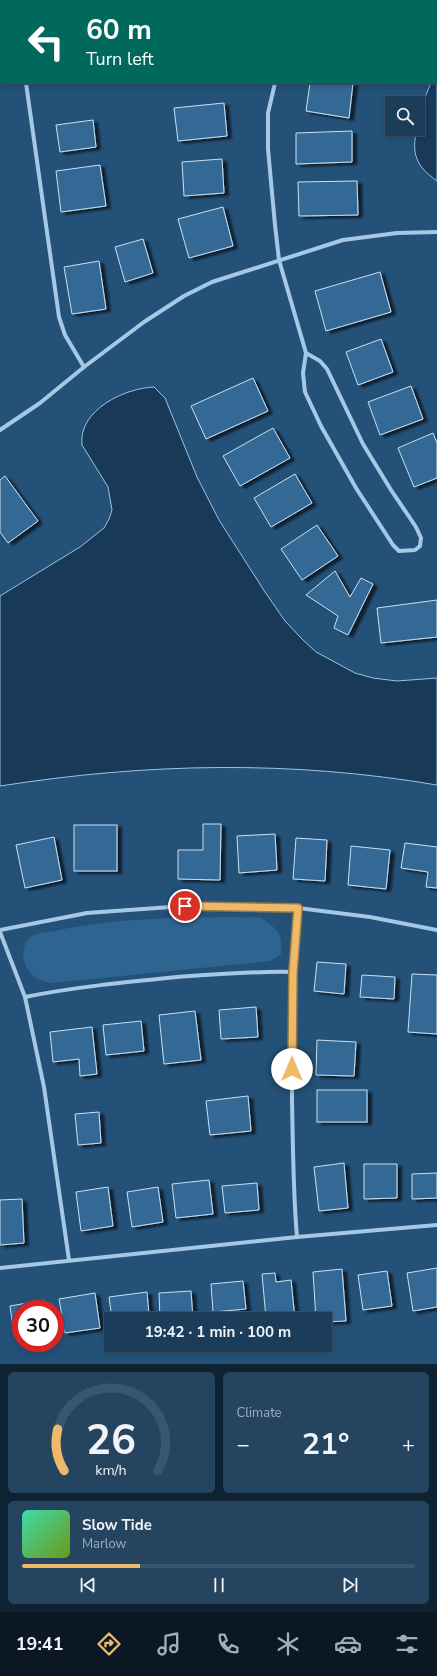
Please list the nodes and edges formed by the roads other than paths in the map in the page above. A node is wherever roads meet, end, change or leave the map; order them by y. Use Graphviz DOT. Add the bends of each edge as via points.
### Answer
graph roads {
  1 [pos="26,84"];
  2 [pos="275,84"];
  3 [pos="437,232"];
  4 [pos="279,260"];
  5 [pos="306,353"];
  6 [pos="84,367"];
  7 [pos="0,430"];
  8 [pos="298,908"];
  9 [pos="437,930"];
  10 [pos="0,931"];
  11 [pos="293,972"];
  12 [pos="25,996"];
  13 [pos="437,1225"];
  14 [pos="297,1237"];
  15 [pos="69,1260"];
  16 [pos="0,1268"];
  1 -- 6 [label="street" via="59,317 65,335"];
  2 -- 4 [label="street" via="268,113 268,150"];
  3 -- 4 [label="street" via="397,233 343,240"];
  4 -- 5 [label="street"];
  4 -- 6 [label="street" via="212,282 184,296"];
  5 -- 5 [label="street" via="305,392 325,433 356,488 393,545 399,551 415,550 420,546 421,538 416,527 363,444 327,370 320,361"];
  6 -- 7 [label="street" via="40,403"];
  8 -- 9 [label="street" via="370,917"];
  8 -- 10 [label="street" via="185,906 87,913"];
  8 -- 11 [label="street"];
  10 -- 12 [label="street"];
  11 -- 12 [label="street" via="254,971 160,979 64,989"];
  11 -- 14 [label="street" via="293,1178"];
  12 -- 15 [label="street" via="44,1087"];
  13 -- 14 [label="street"];
  14 -- 15 [label="street"];
  15 -- 16 [label="street"];
}
